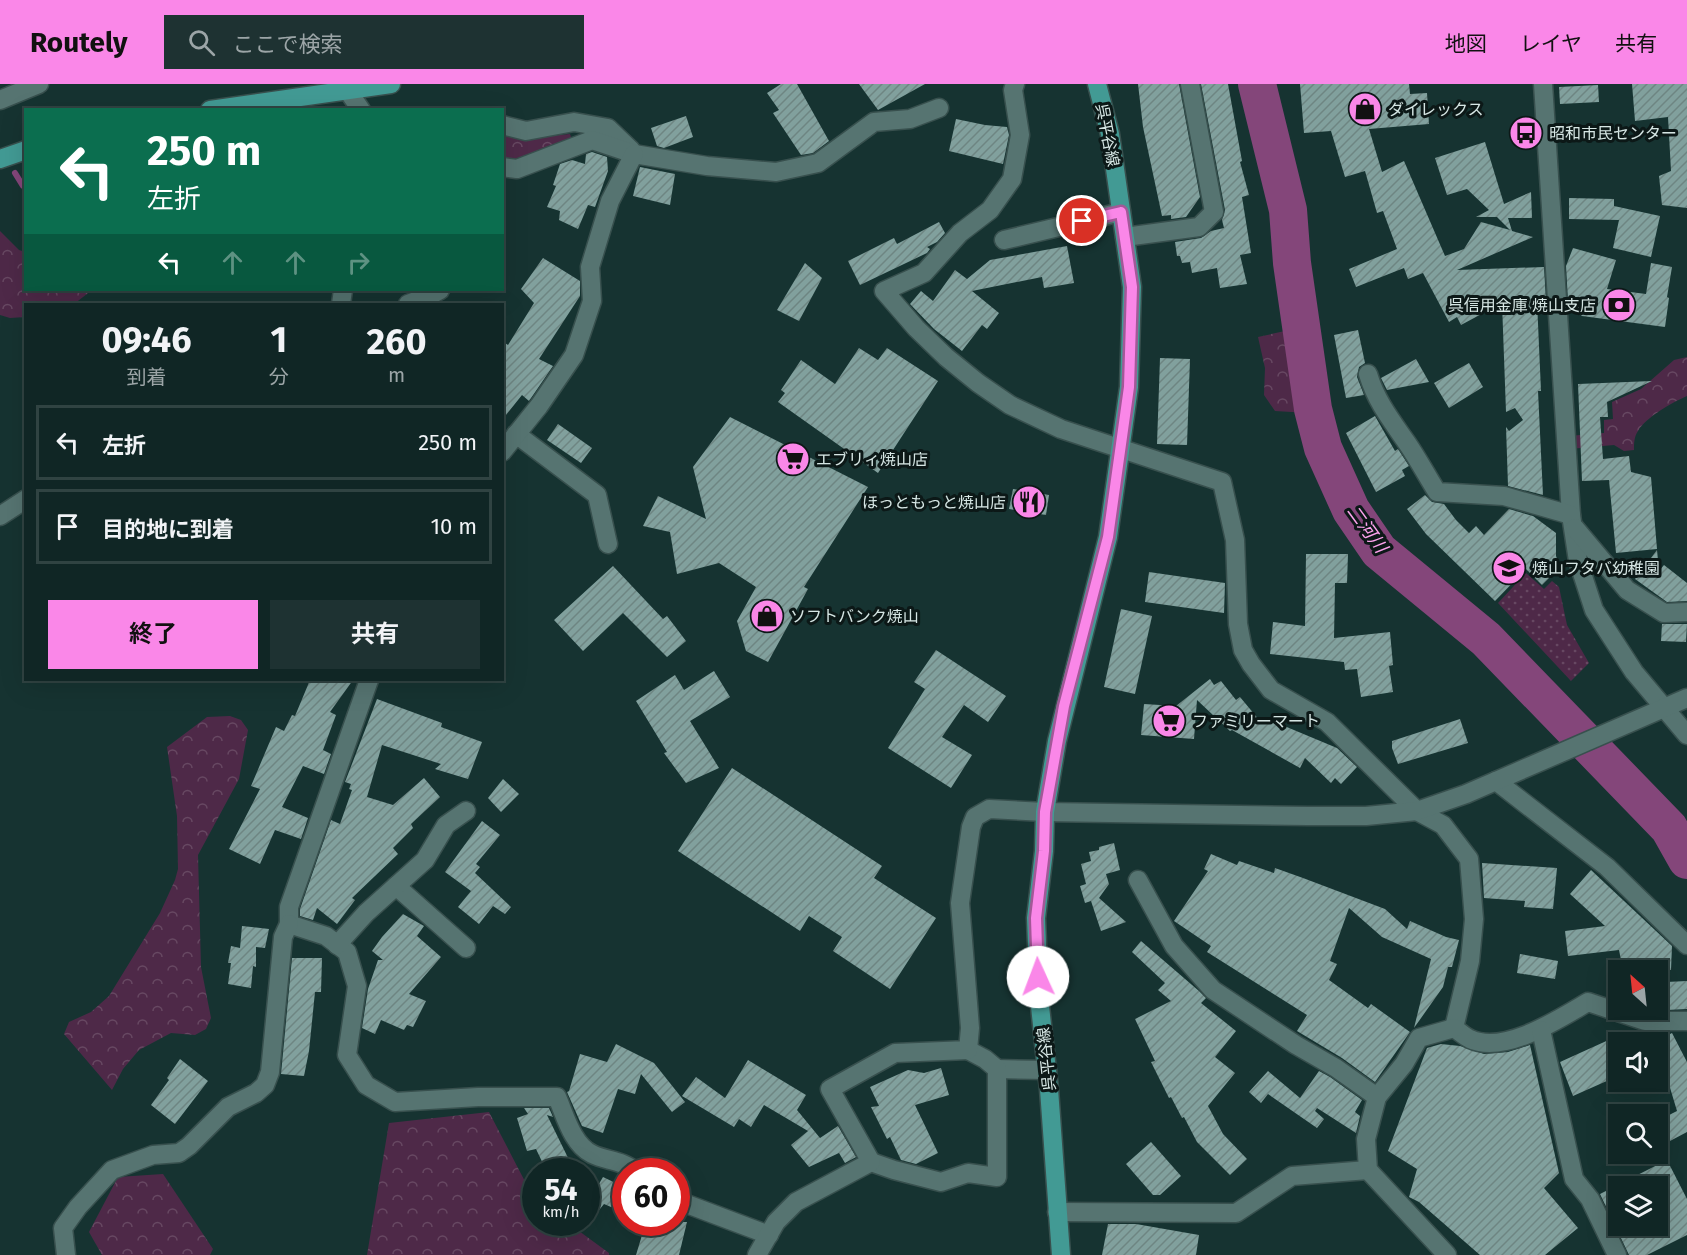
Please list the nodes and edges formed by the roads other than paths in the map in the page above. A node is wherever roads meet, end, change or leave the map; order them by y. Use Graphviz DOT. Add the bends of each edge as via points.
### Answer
graph roads {
  1 [pos="39,84"];
  2 [pos="391,84"];
  3 [pos="1015,84"];
  4 [pos="1097,84"];
  5 [pos="1190,84"];
  6 [pos="1543,84"];
  7 [pos="348,88"];
  8 [pos="0,100"];
  9 [pos="223,108"];
  10 [pos="360,108"];
  11 [pos="939,108"];
  12 [pos="504,125"];
  13 [pos="24,151"];
  14 [pos="634,153"];
  15 [pos="0,159"];
  16 [pos="504,167"];
  17 [pos="1121,212"];
  18 [pos="1125,237"];
  19 [pos="1004,240"];
  20 [pos="438,291"];
  21 [pos="411,303"];
  22 [pos="1368,374"];
  23 [pos="516,434"];
  24 [pos="504,449"];
  25 [pos="1120,450"];
  26 [pos="24,500"];
  27 [pos="0,516"];
  28 [pos="1571,519"];
  29 [pos="608,544"];
  30 [pos="1687,612"];
  31 [pos="369,681"];
  32 [pos="1687,698"];
  33 [pos="1663,708"];
  34 [pos="1687,735"];
  35 [pos="1504,777"];
  36 [pos="1418,811"];
  37 [pos="466,812"];
  38 [pos="1045,812"];
  39 [pos="1138,880"];
  40 [pos="396,886"];
  41 [pos="289,924"];
  42 [pos="337,945"];
  43 [pos="1687,945"];
  44 [pos="466,948"];
  45 [pos="1687,1021"];
  46 [pos="1454,1028"];
  47 [pos="1541,1030"];
  48 [pos="968,1050"];
  49 [pos="998,1069"];
  50 [pos="1047,1070"];
  51 [pos="1377,1097"];
  52 [pos="612,1160"];
  53 [pos="871,1162"];
  54 [pos="1368,1170"];
  55 [pos="690,1205"];
  56 [pos="1057,1212"];
  57 [pos="770,1235"];
  58 [pos="66,1255"];
  59 [pos="757,1255"];
  60 [pos="1061,1255"];
  61 [pos="1447,1255"];
  62 [pos="1617,1255"];
  1 -- 8 [label="street"];
  2 -- 7 [label="main road"];
  3 -- 25 [label="street" via="1020,135 1012,179 990,210 960,233 924,273 884,291 946,357 1010,405"];
  4 -- 17 [label="main road, 呉平谷線" via="1110,134"];
  5 -- 18 [label="street" via="1214,212 1199,227"];
  6 -- 28 [label="street"];
  7 -- 9 [label="main road"];
  7 -- 10 [label="street"];
  11 -- 14 [label="street" via="910,119 874,122 818,163 776,172 707,166"];
  12 -- 14 [label="street" via="526,131 574,122 608,128"];
  13 -- 15 [label="main road"];
  14 -- 16 [label="street" via="592,140 517,169"];
  14 -- 23 [label="street" via="610,201 590,267 592,301 574,355"];
  17 -- 18 [label="main road, 呉平谷線"];
  17 -- 19 [label="street"];
  18 -- 25 [label="main road, 呉平谷線" via="1132,287 1129,387"];
  20 -- 21 [label="street"];
  22 -- 28 [label="street" via="1385,414 1437,492 1504,496"];
  23 -- 24 [label="street"];
  23 -- 29 [label="street" via="597,495"];
  25 -- 36 [label="street" via="1222,482 1235,540 1238,624 1243,650 1251,664 1271,690 1327,722"];
  25 -- 38 [label="main road, 呉平谷線" via="1108,537 1064,706"];
  26 -- 27 [label="street"];
  28 -- 30 [label="street" via="1627,590 1664,613"];
  28 -- 33 [label="street" via="1578,561 1594,610"];
  31 -- 41 [label="street" via="289,907"];
  32 -- 33 [label="street"];
  33 -- 34 [label="street"];
  33 -- 35 [label="street"];
  35 -- 36 [label="street"];
  35 -- 43 [label="street" via="1607,867"];
  36 -- 38 [label="street" via="1366,816"];
  36 -- 46 [label="street" via="1443,825 1469,859 1474,919 1470,961"];
  37 -- 40 [label="street" via="446,825 425,860"];
  38 -- 48 [label="street" via="989,808 975,817 971,827 960,903 970,1028"];
  38 -- 50 [label="main road, 呉平谷線" via="1036,918"];
  39 -- 51 [label="street" via="1174,946 1213,990"];
  40 -- 42 [label="street"];
  40 -- 44 [label="street"];
  41 -- 42 [label="street" via="326,936"];
  41 -- 58 [label="street" via="283,938 270,1072 265,1085 228,1107 179,1153 153,1155 111,1170 63,1228"];
  42 -- 52 [label="street" via="347,952 357,986 347,1055 366,1085 395,1102 557,1097 575,1138 590,1153"];
  45 -- 47 [label="street" via="1645,1021 1588,1002"];
  46 -- 47 [label="street" via="1470,1039 1492,1044"];
  46 -- 51 [label="street" via="1419,1038"];
  47 -- 62 [label="street" via="1574,1179 1590,1199"];
  48 -- 49 [label="street"];
  48 -- 53 [label="street" via="896,1053 830,1089"];
  49 -- 50 [label="street"];
  49 -- 53 [label="street" via="997,1177 968,1173 941,1182"];
  50 -- 56 [label="main road, 呉平谷線"];
  51 -- 54 [label="street" via="1366,1139"];
  53 -- 57 [label="street" via="796,1202 776,1222"];
  54 -- 56 [label="street" via="1292,1176 1236,1213"];
  54 -- 61 [label="street"];
  55 -- 57 [label="street"];
  56 -- 60 [label="main road, 呉平谷線"];
  57 -- 59 [label="street"];
}
